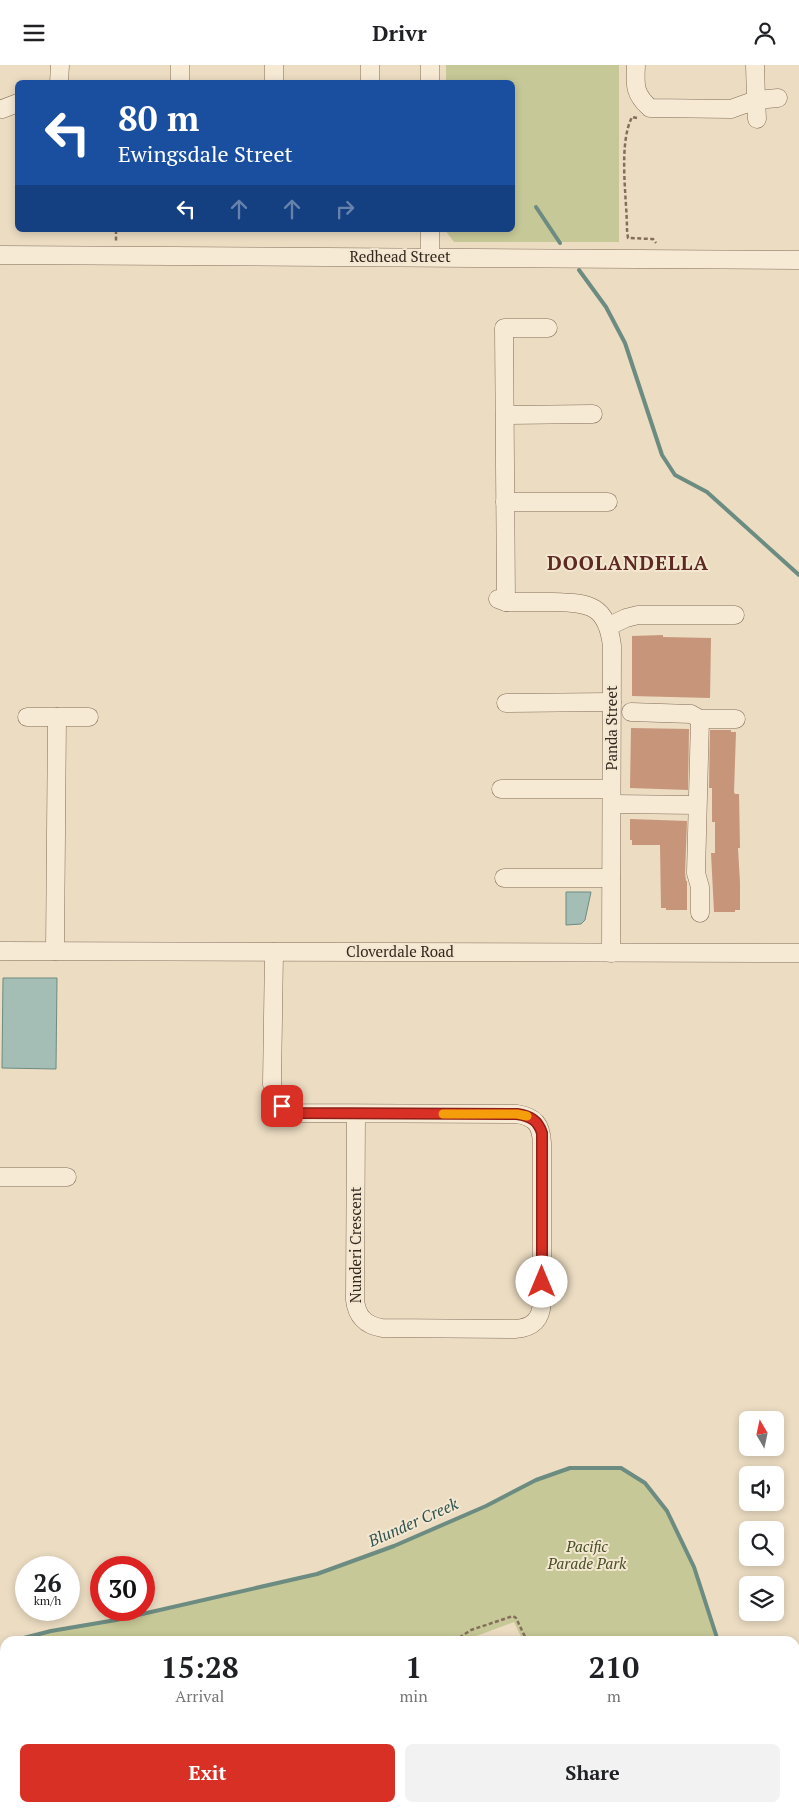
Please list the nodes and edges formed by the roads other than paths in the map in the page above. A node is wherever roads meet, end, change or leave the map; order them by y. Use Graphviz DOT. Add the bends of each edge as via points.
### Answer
graph roads {
  1 [pos="60,65"];
  2 [pos="180,65"];
  3 [pos="274,65"];
  4 [pos="370,65"];
  5 [pos="430,65"];
  6 [pos="636,65"];
  7 [pos="755,65"];
  8 [pos="59,80"];
  9 [pos="180,80"];
  10 [pos="274,80"];
  11 [pos="370,80"];
  12 [pos="430,80"];
  13 [pos="778,98"];
  14 [pos="756,100"];
  15 [pos="757,119"];
  16 [pos="430,232"];
  17 [pos="0,255"];
  18 [pos="430,257"];
  19 [pos="799,260"];
  20 [pos="548,327"];
  21 [pos="593,414"];
  22 [pos="505,415"];
  23 [pos="505,502"];
  24 [pos="608,502"];
  25 [pos="735,615"];
  26 [pos="609,626"];
  27 [pos="612,702"];
  28 [pos="506,703"];
  29 [pos="631,712"];
  30 [pos="27,717"];
  31 [pos="57,717"];
  32 [pos="89,717"];
  33 [pos="700,719"];
  34 [pos="736,719"];
  35 [pos="501,789"];
  36 [pos="612,797"];
  37 [pos="697,805"];
  38 [pos="504,877"];
  39 [pos="611,878"];
  40 [pos="700,913"];
  41 [pos="0,951"];
  42 [pos="55,951"];
  43 [pos="274,952"];
  44 [pos="611,953"];
  45 [pos="799,953"];
  46 [pos="356,1114"];
  47 [pos="0,1177"];
  48 [pos="67,1177"];
  1 -- 8 [label="street"];
  2 -- 9 [label="street"];
  3 -- 10 [label="street"];
  4 -- 11 [label="street"];
  5 -- 12 [label="street"];
  6 -- 14 [label="street" via="636,89 650,108 731,109"];
  7 -- 14 [label="street"];
  13 -- 14 [label="street"];
  14 -- 15 [label="street"];
  16 -- 18 [label="street"];
  17 -- 18 [label="street, Redhead Street"];
  18 -- 19 [label="street, Redhead Street"];
  20 -- 22 [label="street" via="504,328"];
  21 -- 22 [label="street"];
  22 -- 23 [label="street"];
  23 -- 24 [label="street"];
  23 -- 26 [label="street" via="502,601 587,604 596,609"];
  25 -- 26 [label="street" via="638,615"];
  26 -- 27 [label="street, Panda Street"];
  27 -- 28 [label="street"];
  27 -- 36 [label="street, Panda Street"];
  29 -- 33 [label="street" via="691,715"];
  30 -- 31 [label="street"];
  31 -- 32 [label="street"];
  31 -- 42 [label="street"];
  33 -- 34 [label="street"];
  33 -- 37 [label="street"];
  35 -- 36 [label="street"];
  36 -- 37 [label="street"];
  36 -- 39 [label="street, Panda Street"];
  37 -- 40 [label="street" via="696,873 700,887"];
  38 -- 39 [label="street"];
  39 -- 44 [label="street, Panda Street"];
  41 -- 42 [label="street, Cloverdale Road"];
  42 -- 43 [label="street, Cloverdale Road"];
  43 -- 44 [label="street, Cloverdale Road"];
  43 -- 46 [label="street" via="274,1094 282,1106 297,1113"];
  44 -- 45 [label="street, Cloverdale Road"];
  46 -- 46 [label="street, Nunderi Crescent" via="355,1300 361,1319 382,1328 515,1329 534,1323 539,1317 542,1302 542,1133 537,1123 532,1118 517,1114"];
  47 -- 48 [label="street"];
}
